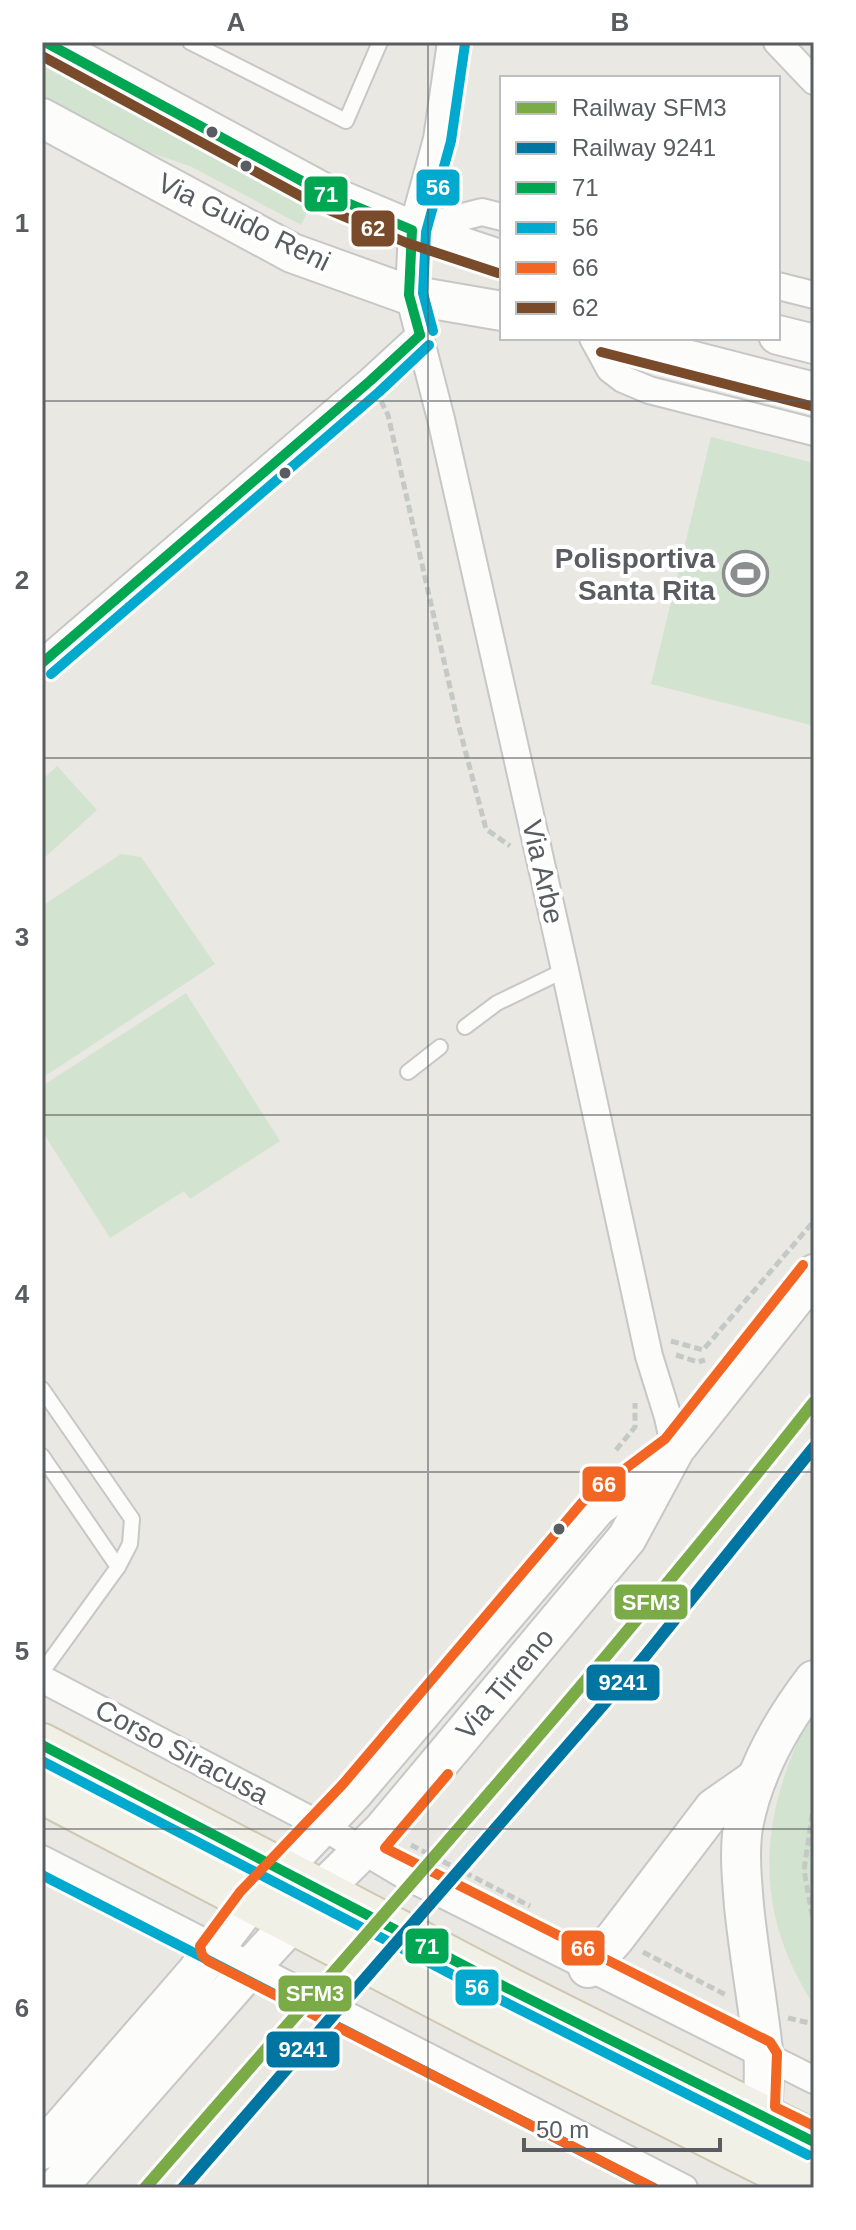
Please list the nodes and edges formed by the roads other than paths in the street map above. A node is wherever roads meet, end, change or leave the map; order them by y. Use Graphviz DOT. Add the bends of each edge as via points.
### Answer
graph roads {
  1 [pos="45,42"];
  2 [pos="190,42"];
  3 [pos="380,42"];
  4 [pos="451,42"];
  5 [pos="777,42"];
  6 [pos="814,81"];
  7 [pos="42,118"];
  8 [pos="500,216"];
  9 [pos="412,230"];
  10 [pos="500,259"];
  11 [pos="780,286"];
  12 [pos="409,295"];
  13 [pos="814,295"];
  14 [pos="500,311"];
  15 [pos="420,335"];
  16 [pos="780,336"];
  17 [pos="594,340"];
  18 [pos="620,342"];
  19 [pos="814,344"];
  20 [pos="814,392"];
  21 [pos="814,432"];
  22 [pos="42,663"];
  23 [pos="565,970"];
  24 [pos="465,1027"];
  25 [pos="440,1047"];
  26 [pos="408,1072"];
  27 [pos="814,1274"];
  28 [pos="42,1389"];
  29 [pos="675,1449"];
  30 [pos="42,1456"];
  31 [pos="118,1567"];
  32 [pos="42,1672"];
  33 [pos="42,1679"];
  34 [pos="814,1680"];
  35 [pos="42,1745"];
  36 [pos="757,1778"];
  37 [pos="42,1792"];
  38 [pos="322,1826"];
  39 [pos="375,1858"];
  40 [pos="42,1859"];
  41 [pos="280,1870"];
  42 [pos="338,1900"];
  43 [pos="251,1901"];
  44 [pos="310,1932"];
  45 [pos="214,1948"];
  46 [pos="588,1968"];
  47 [pos="265,1974"];
  48 [pos="763,2054"];
  49 [pos="814,2080"];
  50 [pos="761,2115"];
  51 [pos="814,2142"];
  52 [pos="42,2150"];
  53 [pos="760,2175"];
  54 [pos="57,2188"];
  55 [pos="684,2188"];
  56 [pos="812,2188"];
  1 -- 9 [label="street" via="324,193"];
  2 -- 3 [label="lane" via="346,121"];
  4 -- 9 [label="street, Via Arbe" via="437,139"];
  5 -- 6 [label="street"];
  7 -- 12 [label="street, Via Guido Reni" via="292,253"];
  8 -- 9 [label="street" via="482,212"];
  9 -- 10 [label="street"];
  9 -- 12 [label="street, Via Arbe"];
  11 -- 13 [label="street"];
  12 -- 14 [label="street, Via Guido Reni"];
  12 -- 15 [label="street, Via Arbe"];
  15 -- 22 [label="street"];
  15 -- 23 [label="street, Via Arbe"];
  16 -- 19 [label="street"];
  17 -- 21 [label="street" via="610,369 649,390"];
  18 -- 20 [label="street"];
  23 -- 24 [label="lane" via="497,1003"];
  23 -- 29 [label="street, Via Arbe" via="649,1356"];
  25 -- 26 [label="lane"];
  27 -- 29 [label="street, Via Tirreno"];
  28 -- 31 [label="lane" via="132,1519 130,1544"];
  29 -- 38 [label="street, Via Tirreno" via="597,1507"];
  29 -- 39 [label="street, Via Tirreno" via="627,1538 383,1830"];
  30 -- 31 [label="lane"];
  31 -- 32 [label="lane"];
  33 -- 38 [label="street, Corso Siracusa"];
  34 -- 36 [label="street" via="795,1704"];
  35 -- 41 [label="main road, Corso Siracusa"];
  36 -- 46 [label="street" via="714,1808"];
  36 -- 48 [label="street" via="743,1828 741,1867"];
  37 -- 43 [label="main road"];
  38 -- 39 [label="street, Corso Siracusa"];
  38 -- 41 [label="street, Via Tirreno"];
  39 -- 42 [label="street, Via Tirreno"];
  39 -- 46 [label="street, Corso Siracusa"];
  40 -- 45 [label="street"];
  41 -- 42 [label="main road, Corso Siracusa"];
  41 -- 43 [label="street, Via Tirreno"];
  42 -- 44 [label="street, Via Tirreno"];
  42 -- 50 [label="main road, Corso Siracusa"];
  43 -- 44 [label="main road"];
  43 -- 45 [label="street, Via Tirreno"];
  44 -- 47 [label="street, Via Tirreno"];
  44 -- 53 [label="main road"];
  45 -- 47 [label="street"];
  45 -- 52 [label="street, Via Tirreno"];
  46 -- 48 [label="street, Corso Siracusa"];
  47 -- 54 [label="street, Via Tirreno"];
  47 -- 55 [label="street"];
  48 -- 49 [label="street, Corso Siracusa"];
  48 -- 50 [label="street"];
  50 -- 51 [label="main road, Corso Siracusa"];
  50 -- 53 [label="street"];
  53 -- 56 [label="main road"];
}
